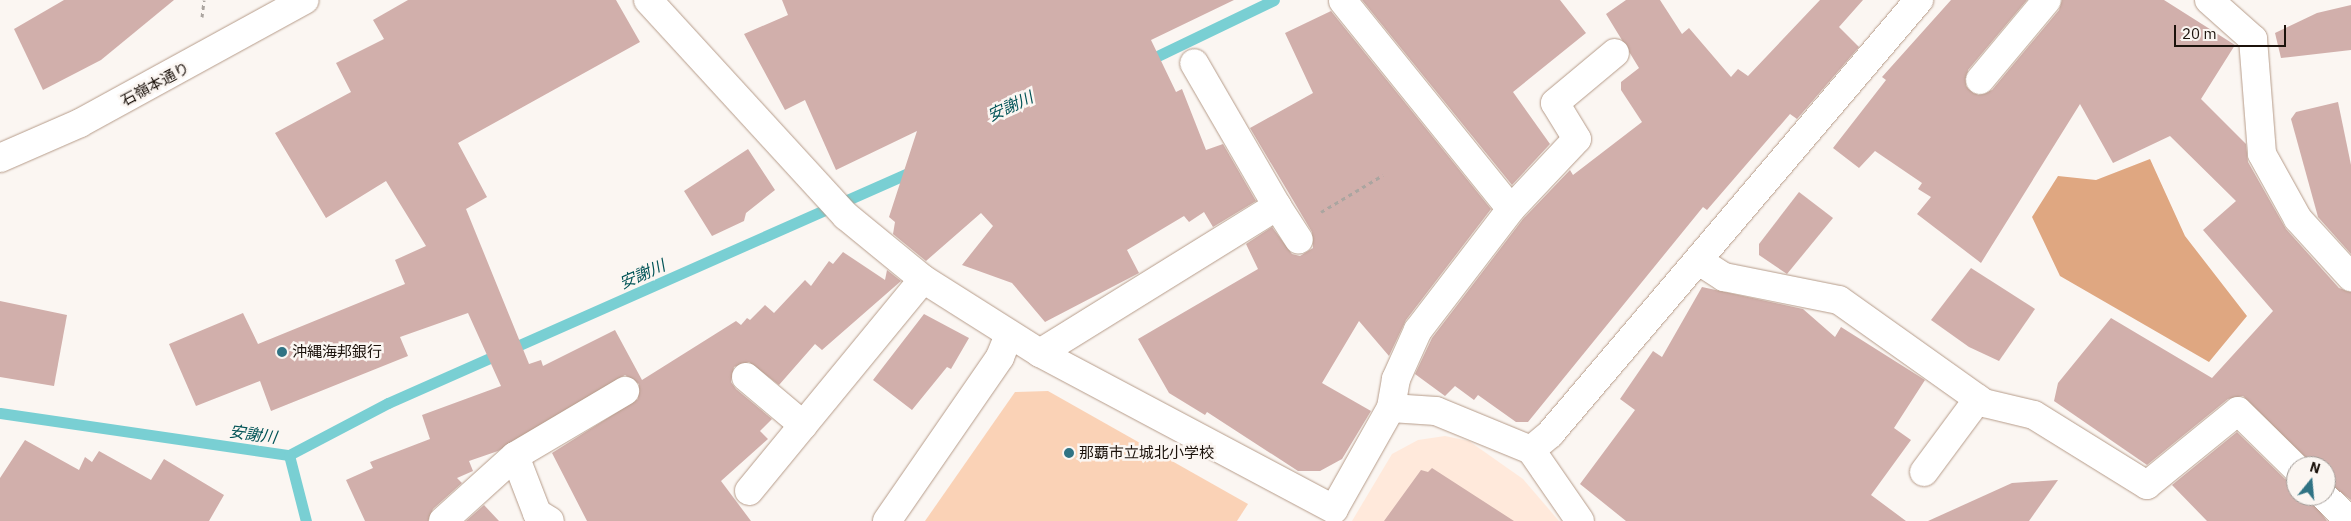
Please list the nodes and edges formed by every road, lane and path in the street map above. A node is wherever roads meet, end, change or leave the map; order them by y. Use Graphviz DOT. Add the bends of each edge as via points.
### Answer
graph roads {
  1 [pos="204,0"];
  2 [pos="305,0"];
  3 [pos="648,0"];
  4 [pos="1919,0"];
  5 [pos="2047,0"];
  6 [pos="2209,0"];
  7 [pos="1343,1"];
  8 [pos="201,23"];
  9 [pos="1615,53"];
  10 [pos="1194,63"];
  11 [pos="1980,80"];
  12 [pos="0,158"];
  13 [pos="1383,175"];
  14 [pos="1277,206"];
  15 [pos="1511,209"];
  16 [pos="1296,235"];
  17 [pos="1699,261"];
  18 [pos="2351,278"];
  19 [pos="923,279"];
  20 [pos="1009,335"];
  21 [pos="1040,353"];
  22 [pos="746,377"];
  23 [pos="625,391"];
  24 [pos="1978,399"];
  25 [pos="1392,408"];
  26 [pos="803,425"];
  27 [pos="1531,450"];
  28 [pos="515,456"];
  29 [pos="2286,458"];
  30 [pos="1924,472"];
  31 [pos="749,491"];
  32 [pos="2334,506"];
  33 [pos="443,521"];
  34 [pos="550,521"];
  35 [pos="887,521"];
  36 [pos="1580,521"];
  37 [pos="2350,521"];
  1 -- 8 [label="path"];
  2 -- 12 [label="street, 石嶺本通り" via="80,123"];
  3 -- 19 [label="street" via="661,20 846,216"];
  4 -- 17 [label="street"];
  5 -- 11 [label="street"];
  6 -- 18 [label="street" via="2253,39 2262,154 2298,219"];
  7 -- 15 [label="street"];
  9 -- 15 [label="street" via="1556,103 1577,139"];
  10 -- 14 [label="street"];
  13 -- 16 [label="path"];
  14 -- 16 [label="street"];
  14 -- 21 [label="street"];
  15 -- 25 [label="street" via="1418,330 1396,380"];
  17 -- 24 [label="street" via="1724,277 1838,300"];
  17 -- 27 [label="street" via="1550,434"];
  19 -- 20 [label="street"];
  19 -- 26 [label="street"];
  20 -- 21 [label="street"];
  20 -- 35 [label="street" via="1000,357"];
  21 -- 25 [label="street" via="1334,509"];
  22 -- 26 [label="street"];
  23 -- 28 [label="street"];
  24 -- 29 [label="street" via="2034,415 2147,485 2238,411"];
  24 -- 30 [label="street"];
  25 -- 27 [label="street" via="1436,411"];
  26 -- 31 [label="street"];
  27 -- 36 [label="street"];
  28 -- 33 [label="street"];
  28 -- 34 [label="street" via="537,514"];
  32 -- 37 [label="street"];
}
